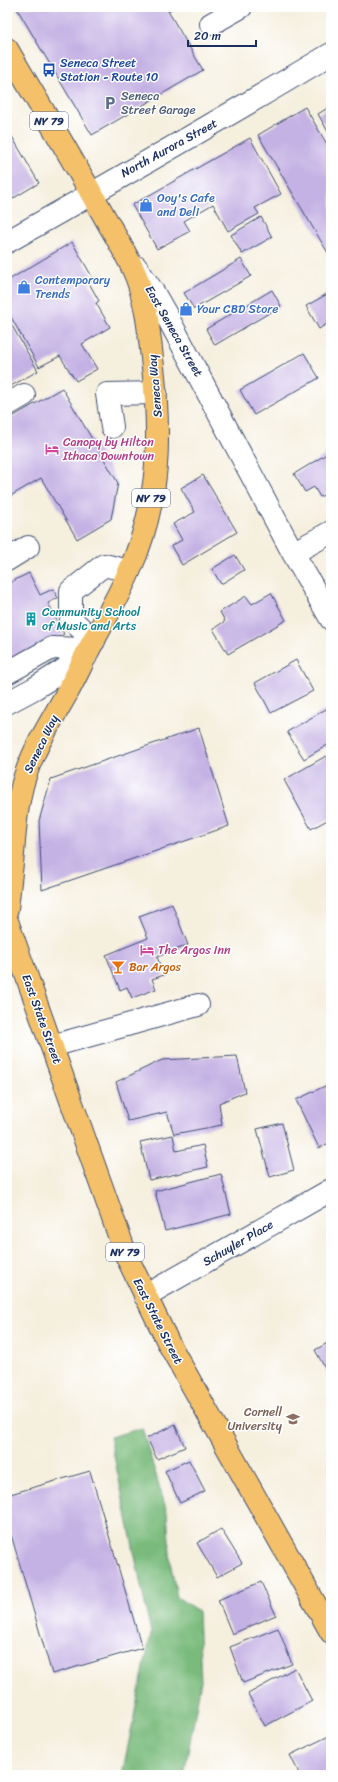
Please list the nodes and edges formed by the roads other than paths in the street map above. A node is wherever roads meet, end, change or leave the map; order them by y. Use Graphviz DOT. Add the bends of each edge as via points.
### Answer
graph roads {
  1 [pos="241,7"];
  2 [pos="211,24"];
  3 [pos="7,49"];
  4 [pos="331,54"];
  5 [pos="92,193"];
  6 [pos="7,242"];
  7 [pos="124,250"];
  8 [pos="156,393"];
  9 [pos="112,428"];
  10 [pos="331,532"];
  11 [pos="28,547"];
  12 [pos="292,553"];
  13 [pos="7,560"];
  14 [pos="129,571"];
  15 [pos="331,619"];
  16 [pos="90,649"];
  17 [pos="7,673"];
  18 [pos="7,703"];
  19 [pos="7,909"];
  20 [pos="7,921"];
  21 [pos="198,1005"];
  22 [pos="52,1046"];
  23 [pos="331,1190"];
  24 [pos="145,1296"];
  25 [pos="331,1632"];
  1 -- 2 [label="street"];
  3 -- 5 [label="highway, East Seneca Street / NY 79"];
  4 -- 5 [label="street, North Aurora Street"];
  5 -- 6 [label="street, North Aurora Street"];
  5 -- 7 [label="highway, East Seneca Street / NY 79"];
  7 -- 8 [label="highway, Seneca Way / NY 79" via="144,302"];
  7 -- 12 [label="street, East Seneca Street" via="168,318"];
  8 -- 9 [label="street" via="108,394"];
  8 -- 14 [label="highway, Seneca Way / NY 79" via="156,471 143,534"];
  10 -- 12 [label="street"];
  11 -- 13 [label="street"];
  12 -- 15 [label="street, East Seneca Street"];
  14 -- 16 [label="highway, Seneca Way / NY 79"];
  14 -- 16 [label="street" via="104,565 71,591 71,619"];
  16 -- 17 [label="street" via="52,648"];
  16 -- 18 [label="street, Seneca Way / NY 79" via="34,688"];
  16 -- 19 [label="highway, Seneca Way / NY 79" via="42,737 25,777 15,826"];
  20 -- 22 [label="highway, East State Street / NY 79"];
  21 -- 22 [label="street"];
  22 -- 24 [label="highway, East State Street / NY 79" via="126,1255"];
  23 -- 24 [label="street, Schuyler Place"];
  24 -- 25 [label="highway, East State Street / NY 79" via="169,1344"];
}
